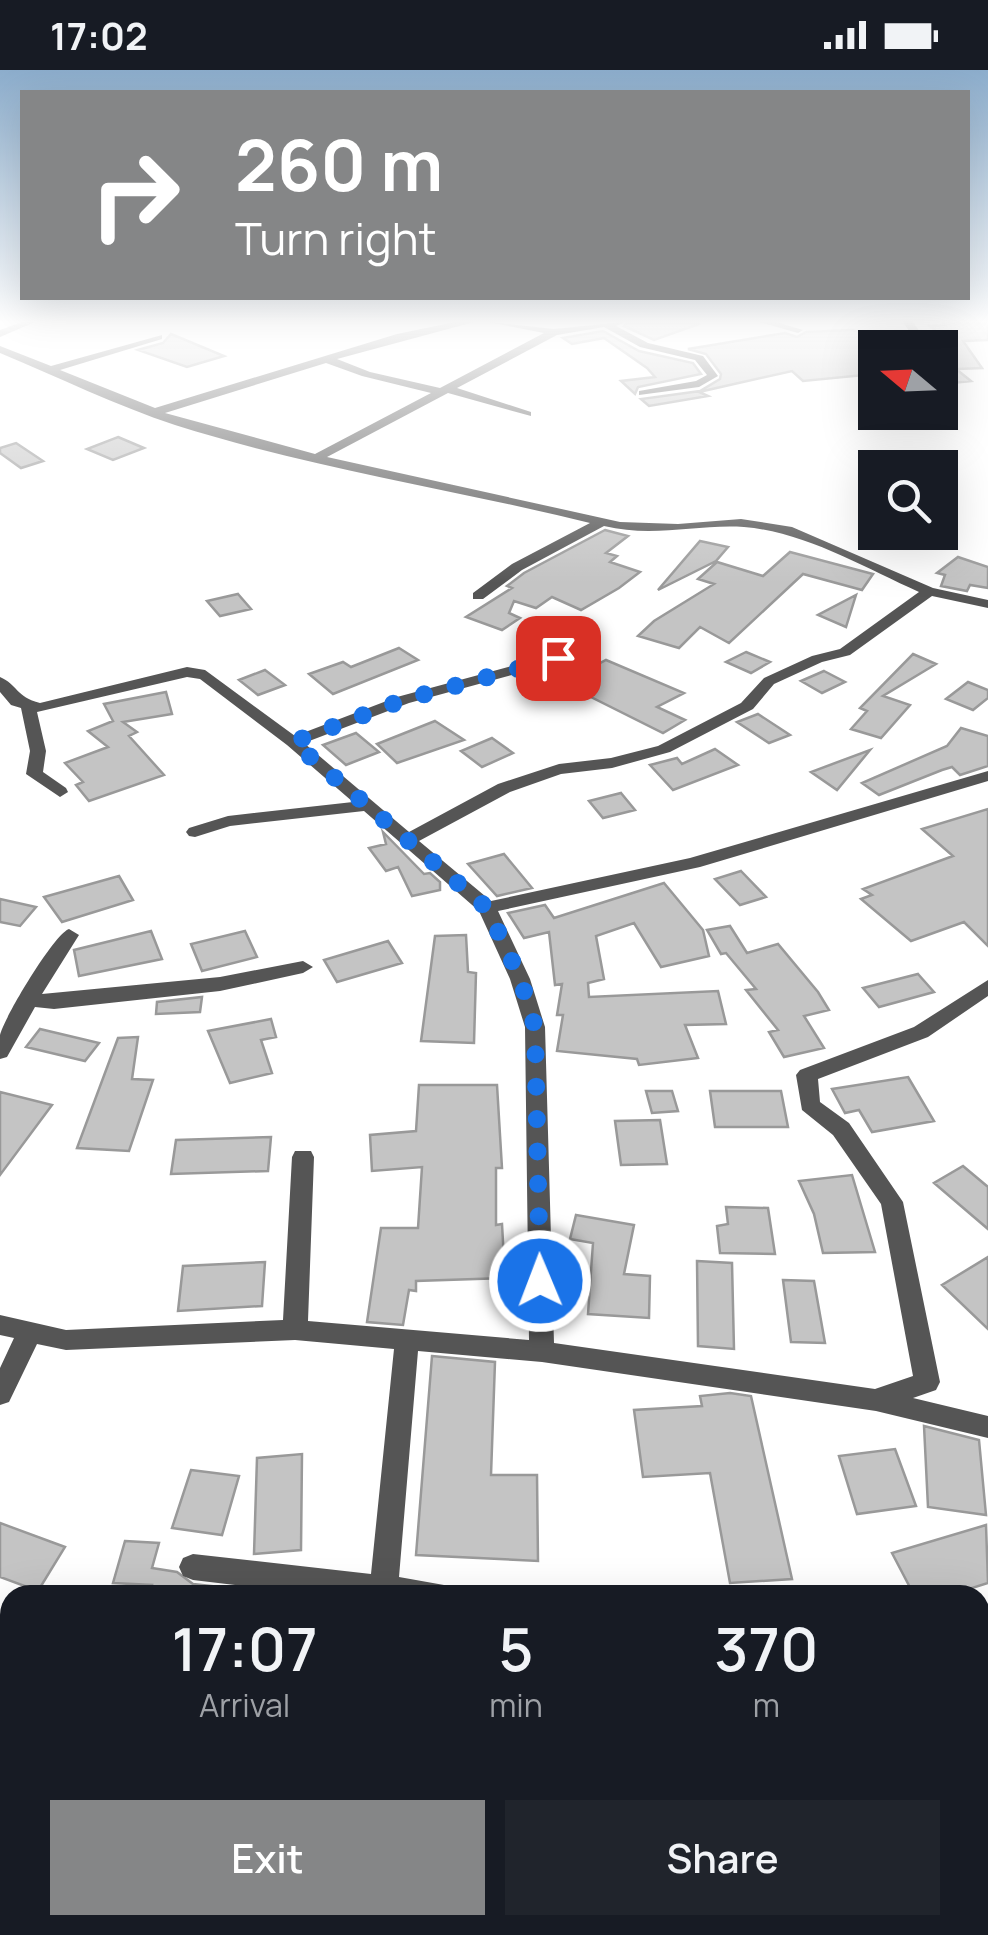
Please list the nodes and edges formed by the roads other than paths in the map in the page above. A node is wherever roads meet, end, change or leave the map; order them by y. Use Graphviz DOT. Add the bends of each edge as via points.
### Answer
graph roads {
  1 [pos="143,409"];
  2 [pos="165,409"];
  3 [pos="408,409"];
  4 [pos="510,409"];
  5 [pos="152,413"];
  6 [pos="527,414"];
  7 [pos="317,458"];
  8 [pos="603,521"];
  9 [pos="928,591"];
  10 [pos="478,596"];
  11 [pos="988,604"];
  12 [pos="558,658"];
  13 [pos="0,682"];
  14 [pos="28,706"];
  15 [pos="293,742"];
  16 [pos="988,776"];
  17 [pos="60,792"];
  18 [pos="365,806"];
  19 [pos="196,832"];
  20 [pos="405,841"];
  21 [pos="487,908"];
  22 [pos="69,935"];
  23 [pos="303,967"];
  24 [pos="988,987"];
  25 [pos="29,1000"];
  26 [pos="0,1052"];
  27 [pos="302,1157"];
  28 [pos="0,1325"];
  29 [pos="295,1330"];
  30 [pos="30,1332"];
  31 [pos="407,1340"];
  32 [pos="542,1352"];
  33 [pos="0,1394"];
  34 [pos="876,1400"];
  35 [pos="988,1427"];
  36 [pos="193,1566"];
  37 [pos="351,1585"];
  38 [pos="384,1585"];
  1 -- 5 [label="street"];
  2 -- 5 [label="street"];
  3 -- 7 [label="street"];
  4 -- 6 [label="street"];
  5 -- 7 [label="street"];
  7 -- 8 [label="street"];
  8 -- 9 [label="street" via="650,529 741,523 792,531"];
  8 -- 10 [label="street"];
  9 -- 11 [label="street"];
  9 -- 20 [label="street" via="845,652 768,682 747,706 664,748 504,788"];
  12 -- 15 [label="street" via="403,700"];
  13 -- 14 [label="street"];
  14 -- 15 [label="street" via="195,672"];
  14 -- 17 [label="street" via="38,751 34,774"];
  15 -- 18 [label="street"];
  16 -- 21 [label="street" via="694,862"];
  18 -- 19 [label="street" via="228,821"];
  18 -- 20 [label="street"];
  20 -- 21 [label="street"];
  21 -- 32 [label="street" via="535,1027"];
  22 -- 25 [label="street"];
  23 -- 25 [label="street" via="220,984"];
  24 -- 34 [label="street" via="921,1032 807,1075 810,1105 841,1128 892,1202 927,1382"];
  25 -- 26 [label="street"];
  27 -- 29 [label="street"];
  28 -- 30 [label="street"];
  29 -- 30 [label="street" via="66,1340"];
  29 -- 31 [label="street"];
  30 -- 33 [label="street"];
  31 -- 32 [label="street"];
  31 -- 38 [label="street"];
  32 -- 34 [label="street"];
  34 -- 35 [label="street"];
  36 -- 37 [label="street"];
}
